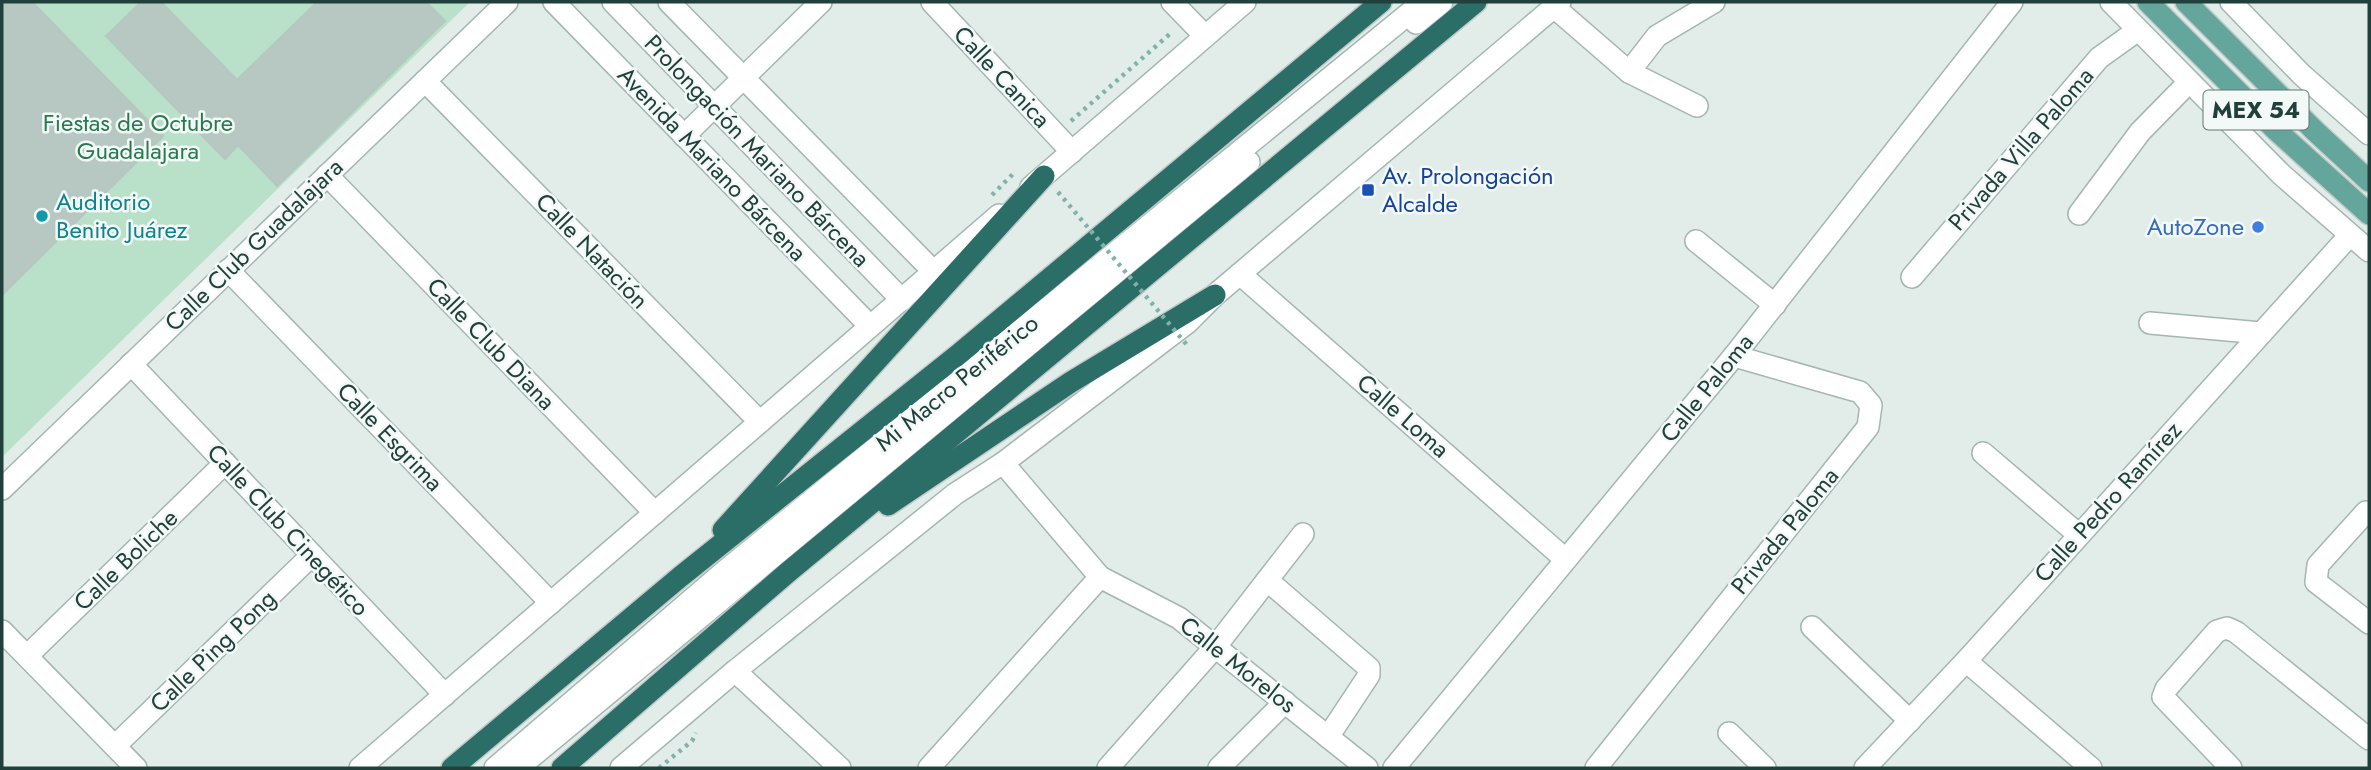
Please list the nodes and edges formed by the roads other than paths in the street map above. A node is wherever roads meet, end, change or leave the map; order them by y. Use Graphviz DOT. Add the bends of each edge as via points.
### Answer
graph roads {
  1 [pos="507,2"];
  2 [pos="554,2"];
  3 [pos="613,2"];
  4 [pos="669,2"];
  5 [pos="821,2"];
  6 [pos="932,2"];
  7 [pos="1172,2"];
  8 [pos="1245,2"];
  9 [pos="1381,2"];
  10 [pos="1423,2"];
  11 [pos="1442,2"];
  12 [pos="1476,2"];
  13 [pos="1714,2"];
  14 [pos="2012,2"];
  15 [pos="2111,2"];
  16 [pos="2148,2"];
  17 [pos="2186,2"];
  18 [pos="2231,2"];
  19 [pos="1557,4"];
  20 [pos="2138,30"];
  21 [pos="1205,36"];
  22 [pos="1629,72"];
  23 [pos="743,78"];
  24 [pos="425,81"];
  25 [pos="2189,82"];
  26 [pos="1698,106"];
  27 [pos="714,107"];
  28 [pos="2369,134"];
  29 [pos="684,136"];
  30 [pos="1072,152"];
  31 [pos="327,175"];
  32 [pos="2369,181"];
  33 [pos="1051,184"];
  34 [pos="2079,214"];
  35 [pos="2369,214"];
  36 [pos="2350,235"];
  37 [pos="1696,242"];
  38 [pos="2369,251"];
  39 [pos="228,270"];
  40 [pos="934,272"];
  41 [pos="1240,274"];
  42 [pos="1912,277"];
  43 [pos="1215,295"];
  44 [pos="902,300"];
  45 [pos="1775,304"];
  46 [pos="2150,323"];
  47 [pos="870,326"];
  48 [pos="2261,333"];
  49 [pos="1734,356"];
  50 [pos="131,364"];
  51 [pos="760,422"];
  52 [pos="1983,453"];
  53 [pos="225,463"];
  54 [pos="1003,463"];
  55 [pos="2,489"];
  56 [pos="655,513"];
  57 [pos="2369,513"];
  58 [pos="1303,534"];
  59 [pos="2078,535"];
  60 [pos="312,555"];
  61 [pos="1565,559"];
  62 [pos="787,573"];
  63 [pos="1100,576"];
  64 [pos="680,577"];
  65 [pos="1267,580"];
  66 [pos="551,603"];
  67 [pos="2364,613"];
  68 [pos="1812,627"];
  69 [pos="2,631"];
  70 [pos="1216,646"];
  71 [pos="27,656"];
  72 [pos="1966,662"];
  73 [pos="735,671"];
  74 [pos="445,695"];
  75 [pos="1285,702"];
  76 [pos="1910,721"];
  77 [pos="1729,733"];
  78 [pos="1328,737"];
  79 [pos="2369,739"];
  80 [pos="115,746"];
  81 [pos="136,768"];
  82 [pos="360,768"];
  83 [pos="452,768"];
  84 [pos="495,768"];
  85 [pos="517,768"];
  86 [pos="562,768"];
  87 [pos="621,768"];
  88 [pos="840,768"];
  89 [pos="929,768"];
  90 [pos="1108,768"];
  91 [pos="1219,768"];
  92 [pos="1367,768"];
  93 [pos="1394,768"];
  94 [pos="1596,768"];
  95 [pos="1765,768"];
  96 [pos="1865,768"];
  97 [pos="2091,768"];
  98 [pos="2231,768"];
  1 -- 24 [label="street, Calle Club Guadalajara"];
  2 -- 29 [label="street, Avenida Mariano Bárcena"];
  3 -- 27 [label="street, Prolongación Mariano Bárcena"];
  4 -- 23 [label="street, Prolongación Mariano Bárcena"];
  5 -- 23 [label="street"];
  6 -- 30 [label="street, Calle Canica"];
  7 -- 21 [label="street"];
  8 -- 21 [label="street"];
  9 -- 64 [label="highway" via="959,354"];
  10 -- 84 [label="street, Mi Macro Periférico" via="725,571"];
  11 -- 85 [label="street, Mi Macro Periférico"];
  12 -- 62 [label="highway"];
  13 -- 22 [label="street" via="1657,36"];
  14 -- 45 [label="street, Calle Paloma"];
  15 -- 20 [label="street"];
  16 -- 35 [label="main road, MEX 54" via="2276,130"];
  17 -- 32 [label="main road, MEX 54"];
  18 -- 28 [label="street" via="2302,75"];
  19 -- 22 [label="street"];
  19 -- 41 [label="street"];
  20 -- 25 [label="street"];
  20 -- 42 [label="street, Privada Villa Paloma" via="2099,58"];
  21 -- 30 [label="street"];
  22 -- 26 [label="street"];
  23 -- 27 [label="street"];
  23 -- 40 [label="street, Prolongación Mariano Bárcena"];
  24 -- 31 [label="street, Calle Club Guadalajara"];
  24 -- 51 [label="street, Calle Natación"];
  25 -- 34 [label="street" via="2140,132"];
  25 -- 36 [label="street"];
  27 -- 29 [label="street"];
  27 -- 44 [label="street, Prolongación Mariano Bárcena"];
  29 -- 47 [label="street, Avenida Mariano Bárcena"];
  30 -- 33 [label="street"];
  31 -- 39 [label="street, Calle Club Guadalajara"];
  31 -- 56 [label="street, Calle Club Diana"];
  33 -- 40 [label="street"];
  33 -- 64 [label="highway"];
  36 -- 38 [label="street"];
  36 -- 48 [label="street, Calle Pedro Ramírez"];
  37 -- 45 [label="street"];
  39 -- 50 [label="street, Calle Club Guadalajara"];
  39 -- 66 [label="street, Calle Esgrima"];
  40 -- 44 [label="street"];
  41 -- 43 [label="street"];
  41 -- 61 [label="street, Calle Loma"];
  43 -- 54 [label="street" via="1186,323"];
  43 -- 62 [label="highway" via="1071,382"];
  44 -- 47 [label="street"];
  45 -- 49 [label="street, Calle Paloma"];
  46 -- 48 [label="street"];
  47 -- 51 [label="street"];
  48 -- 59 [label="street, Calle Pedro Ramírez"];
  49 -- 61 [label="street, Calle Paloma"];
  49 -- 94 [label="street, Privada Paloma" via="1860,392 1871,405 1868,427"];
  50 -- 53 [label="street, Calle Club Cinegético"];
  50 -- 55 [label="street, Calle Club Guadalajara"];
  51 -- 56 [label="street"];
  52 -- 59 [label="street"];
  53 -- 60 [label="street, Calle Club Cinegético"];
  53 -- 71 [label="street, Calle Boliche"];
  54 -- 63 [label="street"];
  54 -- 73 [label="street" via="955,494"];
  56 -- 66 [label="street"];
  57 -- 67 [label="street" via="2318,565 2316,582"];
  58 -- 65 [label="street"];
  59 -- 72 [label="street, Calle Pedro Ramírez"];
  60 -- 74 [label="street, Calle Club Cinegético"];
  60 -- 80 [label="street, Calle Ping Pong"];
  61 -- 93 [label="street, Calle Paloma"];
  62 -- 86 [label="highway"];
  63 -- 70 [label="street, Calle Morelos" via="1179,618"];
  63 -- 89 [label="street"];
  64 -- 83 [label="highway"];
  65 -- 70 [label="street"];
  65 -- 78 [label="street" via="1369,668 1369,675"];
  66 -- 74 [label="street"];
  68 -- 76 [label="street"];
  69 -- 71 [label="street"];
  70 -- 75 [label="street, Calle Morelos"];
  70 -- 90 [label="street"];
  71 -- 80 [label="street"];
  72 -- 76 [label="street, Calle Pedro Ramírez"];
  72 -- 97 [label="street"];
  73 -- 87 [label="street"];
  73 -- 88 [label="street"];
  74 -- 82 [label="street"];
  75 -- 78 [label="street, Calle Morelos"];
  75 -- 91 [label="street"];
  76 -- 96 [label="street, Calle Pedro Ramírez"];
  77 -- 95 [label="street"];
  78 -- 92 [label="street, Calle Morelos"];
  79 -- 98 [label="street" via="2227,628 2217,631 2165,689 2163,697"];
  80 -- 81 [label="street"];
}
